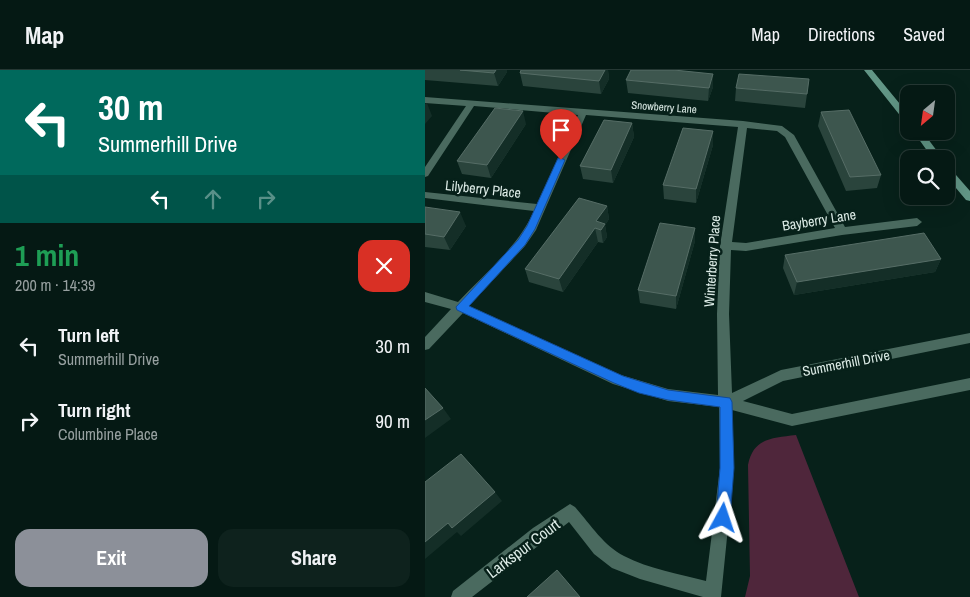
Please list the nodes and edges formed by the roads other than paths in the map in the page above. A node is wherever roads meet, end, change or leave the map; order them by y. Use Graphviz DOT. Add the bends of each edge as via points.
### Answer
graph roads {
  1 [pos="868,70"];
  2 [pos="425,100"];
  3 [pos="472,104"];
  4 [pos="900,111"];
  5 [pos="583,113"];
  6 [pos="743,124"];
  7 [pos="425,174"];
  8 [pos="955,180"];
  9 [pos="425,195"];
  10 [pos="970,198"];
  11 [pos="539,208"];
  12 [pos="917,222"];
  13 [pos="842,231"];
  14 [pos="726,246"];
  15 [pos="425,296"];
  16 [pos="461,307"];
  17 [pos="970,338"];
  18 [pos="425,345"];
  19 [pos="970,384"];
  20 [pos="726,402"];
  21 [pos="714,594"];
  22 [pos="459,597"];
  1 -- 4 [label="main road"];
  2 -- 3 [label="street, Snowberry Lane"];
  3 -- 5 [label="street, Snowberry Lane"];
  3 -- 7 [label="street, Lilyberry Place"];
  5 -- 6 [label="street, Snowberry Lane"];
  5 -- 11 [label="street"];
  6 -- 13 [label="street, Snowberry Lane" via="779,128 787,132"];
  6 -- 14 [label="street, Winterberry Place"];
  8 -- 10 [label="main road"];
  9 -- 11 [label="street, Lilyberry Place"];
  11 -- 16 [label="street" via="521,243"];
  12 -- 13 [label="street, Bayberry Lane"];
  13 -- 14 [label="street, Bayberry Lane" via="746,247"];
  14 -- 20 [label="street, Winterberry Place" via="723,314"];
  15 -- 16 [label="street"];
  16 -- 18 [label="street"];
  16 -- 20 [label="street" via="644,389"];
  17 -- 20 [label="street, Summerhill Drive" via="781,376"];
  19 -- 20 [label="street" via="792,420"];
  20 -- 21 [label="street" via="727,468"];
  21 -- 22 [label="street, Larkspur Court" via="617,562 600,548 571,512"];
}
